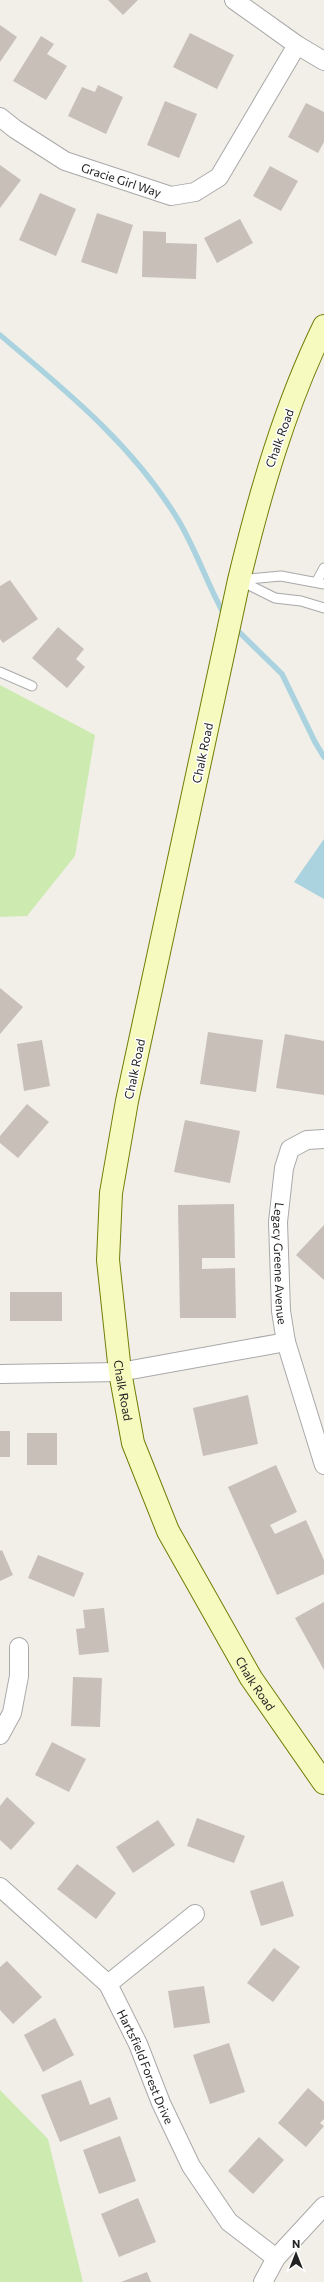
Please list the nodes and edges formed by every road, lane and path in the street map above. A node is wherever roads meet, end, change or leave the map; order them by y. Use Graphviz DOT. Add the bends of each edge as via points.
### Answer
graph roads {
  1 [pos="234,0"];
  2 [pos="297,45"];
  3 [pos="324,61"];
  4 [pos="0,117"];
  5 [pos="324,326"];
  6 [pos="324,568"];
  7 [pos="239,580"];
  8 [pos="320,583"];
  9 [pos="324,608"];
  10 [pos="0,672"];
  11 [pos="32,686"];
  12 [pos="324,1139"];
  13 [pos="286,1342"];
  14 [pos="120,1372"];
  15 [pos="0,1374"];
  16 [pos="324,1465"];
  17 [pos="19,1647"];
  18 [pos="0,1735"];
  19 [pos="324,1783"];
  20 [pos="0,1886"];
  21 [pos="196,1914"];
  22 [pos="108,1984"];
  23 [pos="324,2206"];
  24 [pos="276,2258"];
  25 [pos="263,2282"];
  1 -- 2 [label="street"];
  2 -- 3 [label="street"];
  2 -- 4 [label="street, Gracie Girl Way" via="219,177 196,192 172,196 66,161"];
  5 -- 7 [label="street, Chalk Road" via="270,463 256,507"];
  6 -- 8 [label="lane"];
  7 -- 8 [label="lane" via="281,576"];
  7 -- 9 [label="lane" via="275,598 301,601"];
  7 -- 14 [label="street, Chalk Road" via="127,1101 111,1193 108,1260"];
  10 -- 11 [label="lane"];
  12 -- 13 [label="street, Legacy Greene Avenue" via="307,1140 290,1149 284,1168 278,1222 281,1311"];
  13 -- 14 [label="street"];
  13 -- 16 [label="street, Legacy Greene Avenue"];
  14 -- 15 [label="street"];
  14 -- 19 [label="street, Chalk Road" via="133,1443 168,1530 251,1678"];
  17 -- 18 [label="street" via="19,1676 12,1713"];
  20 -- 22 [label="street, Hartsfield Forest Drive"];
  21 -- 22 [label="street"];
  22 -- 24 [label="street, Hartsfield Forest Drive" via="138,2044 161,2103 191,2166 229,2222"];
  23 -- 24 [label="street"];
  24 -- 25 [label="street"];
}
